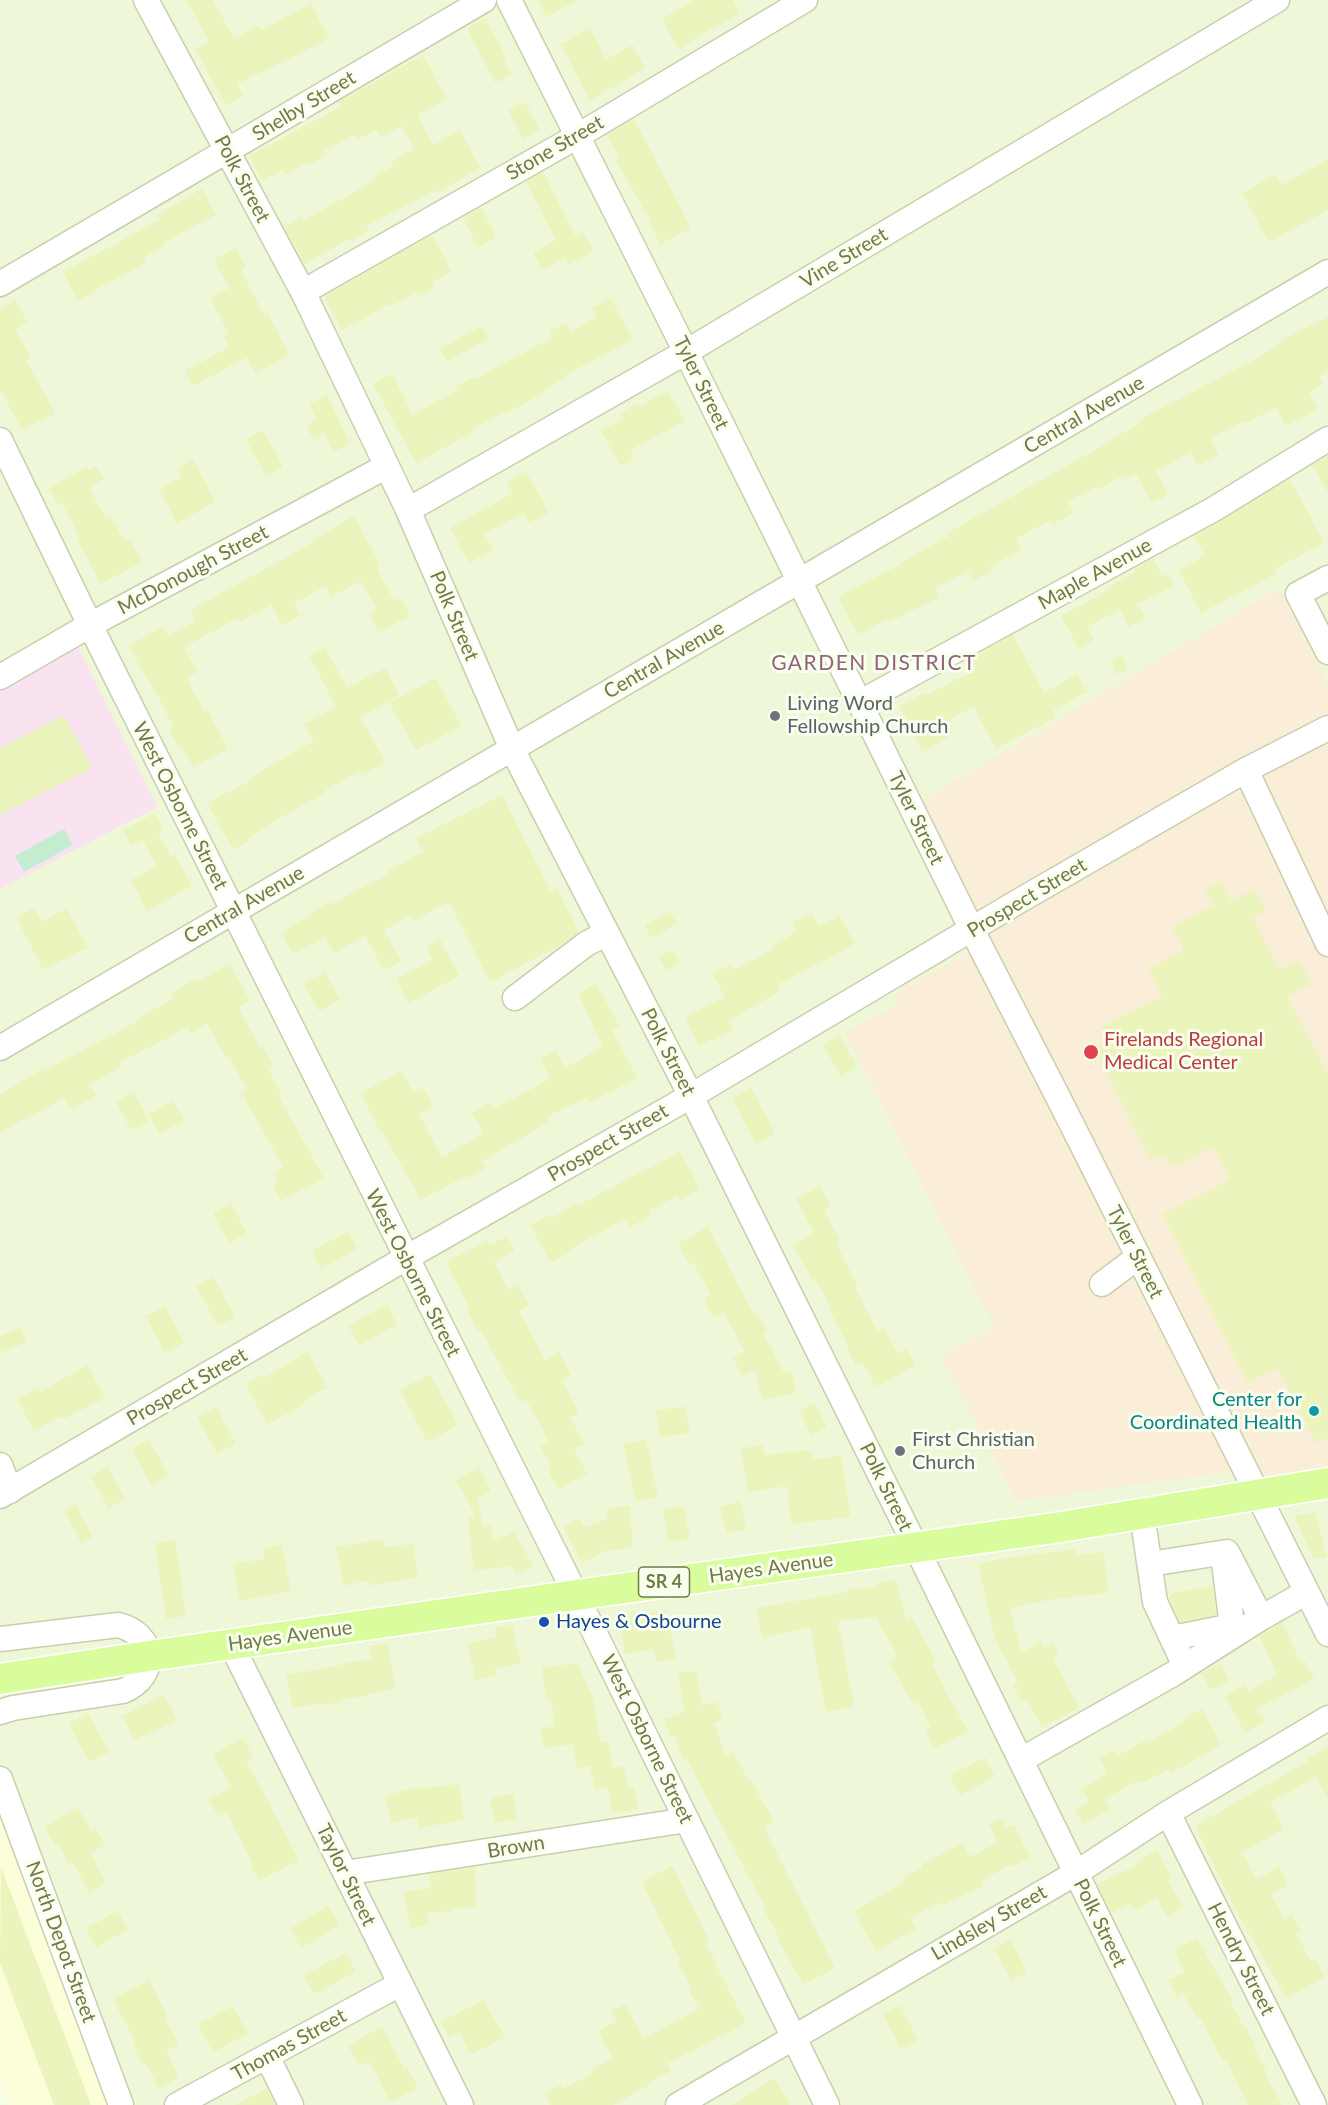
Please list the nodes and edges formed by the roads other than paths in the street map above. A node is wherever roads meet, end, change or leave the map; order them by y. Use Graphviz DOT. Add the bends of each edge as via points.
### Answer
graph roads {
  1 [pos="146,0"];
  2 [pos="483,0"];
  3 [pos="509,0"];
  4 [pos="805,0"];
  5 [pos="1278,0"];
  6 [pos="576,136"];
  7 [pos="227,151"];
  8 [pos="1328,272"];
  9 [pos="0,284"];
  10 [pos="303,292"];
  11 [pos="686,352"];
  12 [pos="1328,439"];
  13 [pos="0,440"];
  14 [pos="387,466"];
  15 [pos="408,510"];
  16 [pos="1328,578"];
  17 [pos="798,582"];
  18 [pos="90,625"];
  19 [pos="1328,651"];
  20 [pos="0,677"];
  21 [pos="859,703"];
  22 [pos="1328,728"];
  23 [pos="512,749"];
  24 [pos="1245,770"];
  25 [pos="233,912"];
  26 [pos="972,930"];
  27 [pos="607,933"];
  28 [pos="1328,944"];
  29 [pos="515,998"];
  30 [pos="0,1048"];
  31 [pos="691,1096"];
  32 [pos="1138,1257"];
  33 [pos="406,1258"];
  34 [pos="1102,1284"];
  35 [pos="0,1466"];
  36 [pos="1328,1483"];
  37 [pos="5,1493"];
  38 [pos="1258,1494"];
  39 [pos="1142,1514"];
  40 [pos="916,1548"];
  41 [pos="1222,1553"];
  42 [pos="1150,1564"];
  43 [pos="1307,1593"];
  44 [pos="576,1595"];
  45 [pos="1261,1618"];
  46 [pos="1235,1629"];
  47 [pos="1328,1634"];
  48 [pos="1172,1638"];
  49 [pos="0,1639"];
  50 [pos="231,1644"];
  51 [pos="149,1656"];
  52 [pos="1185,1666"];
  53 [pos="0,1679"];
  54 [pos="0,1712"];
  55 [pos="1328,1718"];
  56 [pos="1021,1760"];
  57 [pos="0,1779"];
  58 [pos="1168,1813"];
  59 [pos="687,1820"];
  60 [pos="345,1873"];
  61 [pos="1076,1873"];
  62 [pos="400,1984"];
  63 [pos="793,2037"];
  64 [pos="267,2056"];
  65 [pos="121,2105"];
  66 [pos="177,2105"];
  67 [pos="291,2105"];
  68 [pos="461,2105"];
  69 [pos="678,2105"];
  70 [pos="827,2105"];
  71 [pos="1190,2105"];
  72 [pos="1314,2105"];
  1 -- 7 [label="street, Polk Street"];
  2 -- 7 [label="street, Shelby Street"];
  3 -- 6 [label="street, Tyler Street"];
  4 -- 6 [label="street, Stone Street"];
  5 -- 11 [label="street, Vine Street"];
  6 -- 10 [label="street, Stone Street"];
  6 -- 11 [label="street, Tyler Street"];
  7 -- 9 [label="street, Shelby Street"];
  7 -- 10 [label="street, Polk Street"];
  8 -- 17 [label="street, Central Avenue"];
  10 -- 14 [label="street, Polk Street"];
  11 -- 15 [label="street, Vine Street"];
  11 -- 17 [label="street, Tyler Street"];
  12 -- 21 [label="street, Maple Avenue" via="1214,509"];
  13 -- 18 [label="street, West Osborne Street"];
  14 -- 15 [label="street, Polk Street"];
  14 -- 18 [label="street, McDonough Street"];
  15 -- 23 [label="street, Polk Street"];
  16 -- 19 [label="street" via="1298,594"];
  17 -- 21 [label="street, Tyler Street"];
  17 -- 23 [label="street, Central Avenue"];
  18 -- 20 [label="street, McDonough Street"];
  18 -- 25 [label="street, West Osborne Street"];
  21 -- 26 [label="street, Tyler Street"];
  22 -- 24 [label="street, Prospect Street"];
  23 -- 25 [label="street, Central Avenue"];
  23 -- 27 [label="street, Polk Street"];
  24 -- 26 [label="street, Prospect Street"];
  24 -- 28 [label="street"];
  25 -- 30 [label="street, Central Avenue"];
  25 -- 33 [label="street, West Osborne Street"];
  26 -- 31 [label="street, Prospect Street"];
  26 -- 32 [label="street, Tyler Street"];
  27 -- 29 [label="street" via="586,944"];
  27 -- 31 [label="street, Polk Street"];
  31 -- 33 [label="street, Prospect Street"];
  31 -- 40 [label="street, Polk Street"];
  32 -- 34 [label="street"];
  32 -- 38 [label="street, Tyler Street"];
  33 -- 37 [label="street, Prospect Street"];
  33 -- 44 [label="street, West Osborne Street"];
  35 -- 37 [label="street"];
  36 -- 38 [label="main road, Hayes Avenue / SR 4"];
  38 -- 39 [label="main road, Hayes Avenue / SR 4"];
  38 -- 43 [label="street, Tyler Street"];
  39 -- 40 [label="main road, Hayes Avenue / SR 4"];
  39 -- 42 [label="street"];
  40 -- 44 [label="main road, Hayes Avenue / SR 4"];
  40 -- 56 [label="street, Polk Street"];
  41 -- 42 [label="street"];
  41 -- 45 [label="street" via="1227,1552"];
  41 -- 46 [label="street"];
  42 -- 48 [label="street" via="1155,1602"];
  43 -- 45 [label="street"];
  43 -- 47 [label="street, Tyler Street"];
  44 -- 50 [label="main road, Hayes Avenue / SR 4"];
  44 -- 59 [label="street, West Osborne Street"];
  45 -- 46 [label="street"];
  46 -- 48 [label="street"];
  46 -- 52 [label="street"];
  48 -- 52 [label="street"];
  49 -- 51 [label="street" via="118,1625 138,1636"];
  50 -- 51 [label="main road, Hayes Avenue / SR 4"];
  50 -- 60 [label="street, Taylor Street"];
  51 -- 53 [label="main road, Hayes Avenue / SR 4"];
  51 -- 54 [label="street" via="144,1675 123,1692"];
  52 -- 56 [label="street"];
  55 -- 58 [label="street, Lindsley Street"];
  56 -- 61 [label="street, Polk Street"];
  57 -- 65 [label="street, North Depot Street"];
  58 -- 61 [label="street, Lindsley Street"];
  58 -- 72 [label="street, Hendry Street"];
  59 -- 60 [label="street, Brown"];
  59 -- 63 [label="street, West Osborne Street"];
  60 -- 62 [label="street, Taylor Street"];
  61 -- 63 [label="street, Lindsley Street"];
  61 -- 71 [label="street, Polk Street"];
  62 -- 64 [label="street, Thomas Street"];
  62 -- 68 [label="street, Taylor Street"];
  63 -- 69 [label="street, Lindsley Street"];
  63 -- 70 [label="street, West Osborne Street"];
  64 -- 66 [label="street, Thomas Street"];
  64 -- 67 [label="street"];
}
